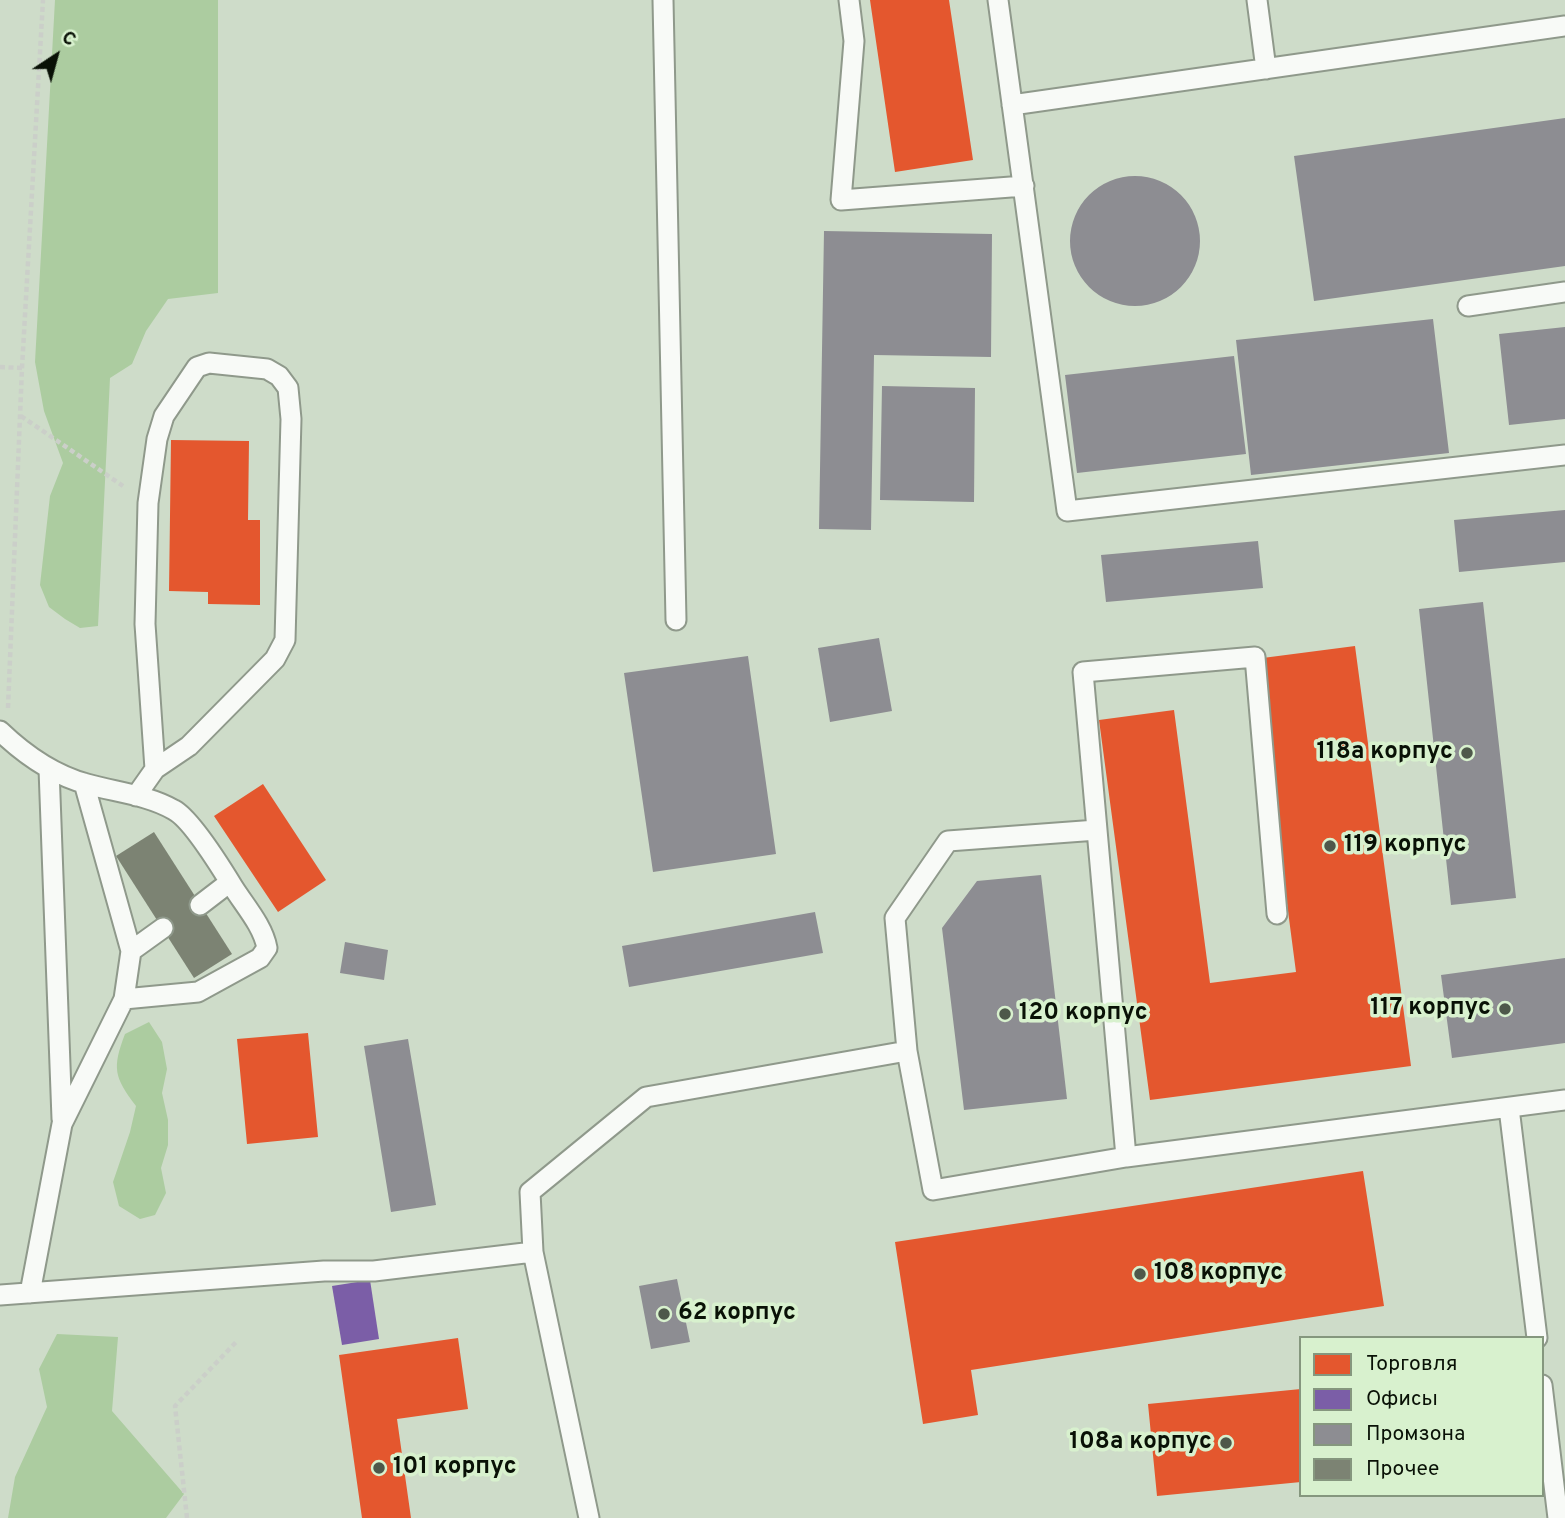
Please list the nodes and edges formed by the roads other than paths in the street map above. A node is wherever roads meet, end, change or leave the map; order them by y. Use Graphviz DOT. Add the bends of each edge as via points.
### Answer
graph roads {
  1 [pos="663,0"];
  2 [pos="849,0"];
  3 [pos="998,0"];
  4 [pos="1257,0"];
  5 [pos="1565,26"];
  6 [pos="1266,69"];
  7 [pos="1012,105"];
  8 [pos="1024,186"];
  9 [pos="1565,292"];
  10 [pos="1468,306"];
  11 [pos="1565,455"];
  12 [pos="676,620"];
  13 [pos="3,734"];
  14 [pos="50,769"];
  15 [pos="155,769"];
  16 [pos="84,783"];
  17 [pos="136,796"];
  18 [pos="1097,830"];
  19 [pos="230,882"];
  20 [pos="200,905"];
  21 [pos="1277,914"];
  22 [pos="163,928"];
  23 [pos="131,951"];
  24 [pos="124,999"];
  25 [pos="907,1051"];
  26 [pos="1565,1100"];
  27 [pos="1509,1108"];
  28 [pos="62,1124"];
  29 [pos="1126,1157"];
  30 [pos="533,1252"];
  31 [pos="30,1293"];
  32 [pos="0,1295"];
  33 [pos="1536,1336"];
  34 [pos="1544,1402"];
  35 [pos="589,1518"];
  36 [pos="1558,1518"];
  1 -- 12 [label="lane"];
  2 -- 8 [label="lane" via="854,41 842,200"];
  3 -- 7 [label="lane"];
  4 -- 6 [label="lane"];
  5 -- 6 [label="lane"];
  6 -- 7 [label="lane"];
  7 -- 8 [label="lane"];
  8 -- 11 [label="lane" via="1068,511"];
  9 -- 10 [label="lane"];
  13 -- 14 [label="lane"];
  14 -- 16 [label="lane"];
  14 -- 28 [label="lane"];
  15 -- 15 [label="lane" via="189,746 275,659 285,640 288,388 267,369 209,363 197,368 164,416 156,439 148,503 145,624"];
  15 -- 17 [label="lane"];
  16 -- 17 [label="lane"];
  16 -- 23 [label="lane"];
  17 -- 19 [label="lane" via="177,811"];
  18 -- 21 [label="lane" via="1083,672 1255,657"];
  18 -- 25 [label="lane" via="948,841 895,918"];
  18 -- 29 [label="lane"];
  19 -- 20 [label="lane"];
  19 -- 24 [label="lane" via="265,936 267,948 260,958 198,992"];
  22 -- 23 [label="lane"];
  23 -- 24 [label="lane"];
  24 -- 28 [label="lane"];
  25 -- 29 [label="lane" via="933,1190"];
  25 -- 30 [label="lane" via="646,1097 530,1192"];
  26 -- 27 [label="lane"];
  27 -- 29 [label="lane"];
  27 -- 33 [label="lane"];
  28 -- 31 [label="lane"];
  30 -- 31 [label="lane" via="374,1271"];
  30 -- 35 [label="lane"];
  31 -- 32 [label="lane"];
  34 -- 36 [label="lane"];
}
